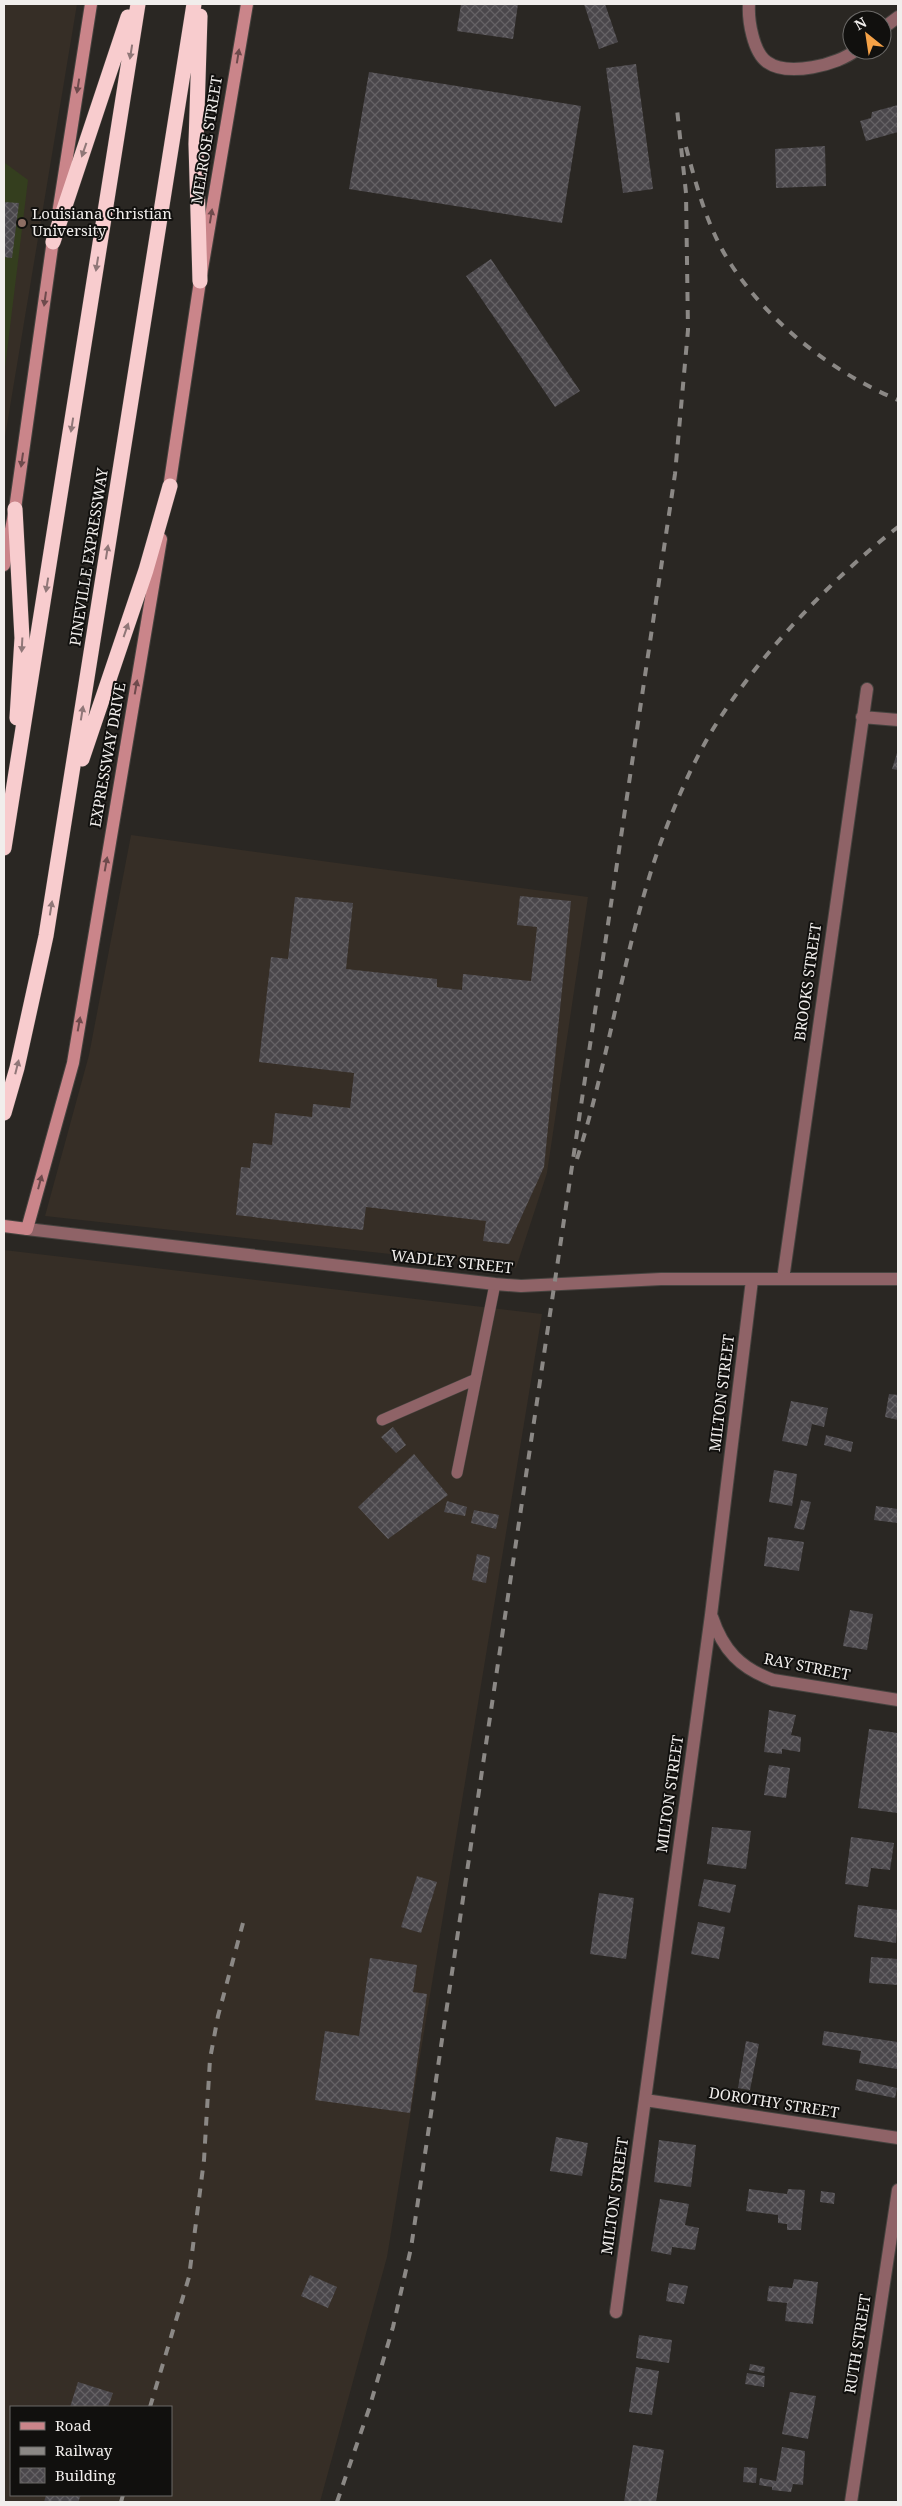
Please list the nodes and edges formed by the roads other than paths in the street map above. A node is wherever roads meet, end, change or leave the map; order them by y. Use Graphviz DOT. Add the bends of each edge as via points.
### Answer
graph roads {
  1 [pos="90,4"];
  2 [pos="133,4"];
  3 [pos="138,4"];
  4 [pos="194,4"];
  5 [pos="200,4"];
  6 [pos="247,4"];
  7 [pos="749,4"];
  8 [pos="842,56"];
  9 [pos="53,242"];
  10 [pos="200,282"];
  11 [pos="170,486"];
  12 [pos="10,508"];
  13 [pos="7,535"];
  14 [pos="4,564"];
  15 [pos="867,689"];
  16 [pos="862,717"];
  17 [pos="898,720"];
  18 [pos="14,783"];
  19 [pos="70,791"];
  20 [pos="4,848"];
  21 [pos="4,1114"];
  22 [pos="4,1226"];
  23 [pos="27,1229"];
  24 [pos="783,1279"];
  25 [pos="898,1279"];
  26 [pos="752,1280"];
  27 [pos="495,1284"];
  28 [pos="476,1379"];
  29 [pos="382,1420"];
  30 [pos="457,1473"];
  31 [pos="711,1615"];
  32 [pos="898,1700"];
  33 [pos="645,2100"];
  34 [pos="898,2138"];
  35 [pos="898,2190"];
  36 [pos="616,2312"];
  37 [pos="851,2502"];
  1 -- 9 [label="main road, one-way"];
  2 -- 9 [label="highway, one-way"];
  3 -- 18 [label="highway, one-way"];
  19 -- 4 [label="highway, PINEVILLE EXPRESSWAY, one-way"];
  5 -- 10 [label="highway" via="196,144"];
  10 -- 6 [label="main road, MELROSE STREET, one-way"];
  7 -- 8 [label="street" via="752,37 766,62 785,69 816,68"];
  9 -- 12 [label="main road, one-way"];
  10 -- 11 [label="main road, EXPRESSWAY DRIVE"];
  19 -- 11 [label="highway, one-way" via="146,570"];
  23 -- 11 [label="main road, EXPRESSWAY DRIVE, one-way" via="73,1063"];
  12 -- 13 [label="main road"];
  12 -- 18 [label="highway, one-way" via="22,638"];
  13 -- 14 [label="main road"];
  15 -- 16 [label="street, BROOKS STREET"];
  16 -- 17 [label="street"];
  16 -- 24 [label="street, BROOKS STREET"];
  18 -- 20 [label="highway"];
  21 -- 19 [label="highway, PINEVILLE EXPRESSWAY, one-way" via="44,945"];
  22 -- 23 [label="main road, WADLEY STREET"];
  23 -- 27 [label="street, WADLEY STREET"];
  24 -- 25 [label="street, WADLEY STREET"];
  24 -- 26 [label="street, WADLEY STREET"];
  26 -- 27 [label="street, WADLEY STREET"];
  26 -- 31 [label="street, MILTON STREET"];
  27 -- 28 [label="lane"];
  28 -- 29 [label="lane"];
  28 -- 30 [label="lane"];
  31 -- 32 [label="street, RAY STREET" via="730,1654 756,1674 773,1680"];
  31 -- 33 [label="street, MILTON STREET"];
  33 -- 34 [label="street, DOROTHY STREET"];
  33 -- 36 [label="street, MILTON STREET"];
  35 -- 37 [label="street, RUTH STREET"];
}
